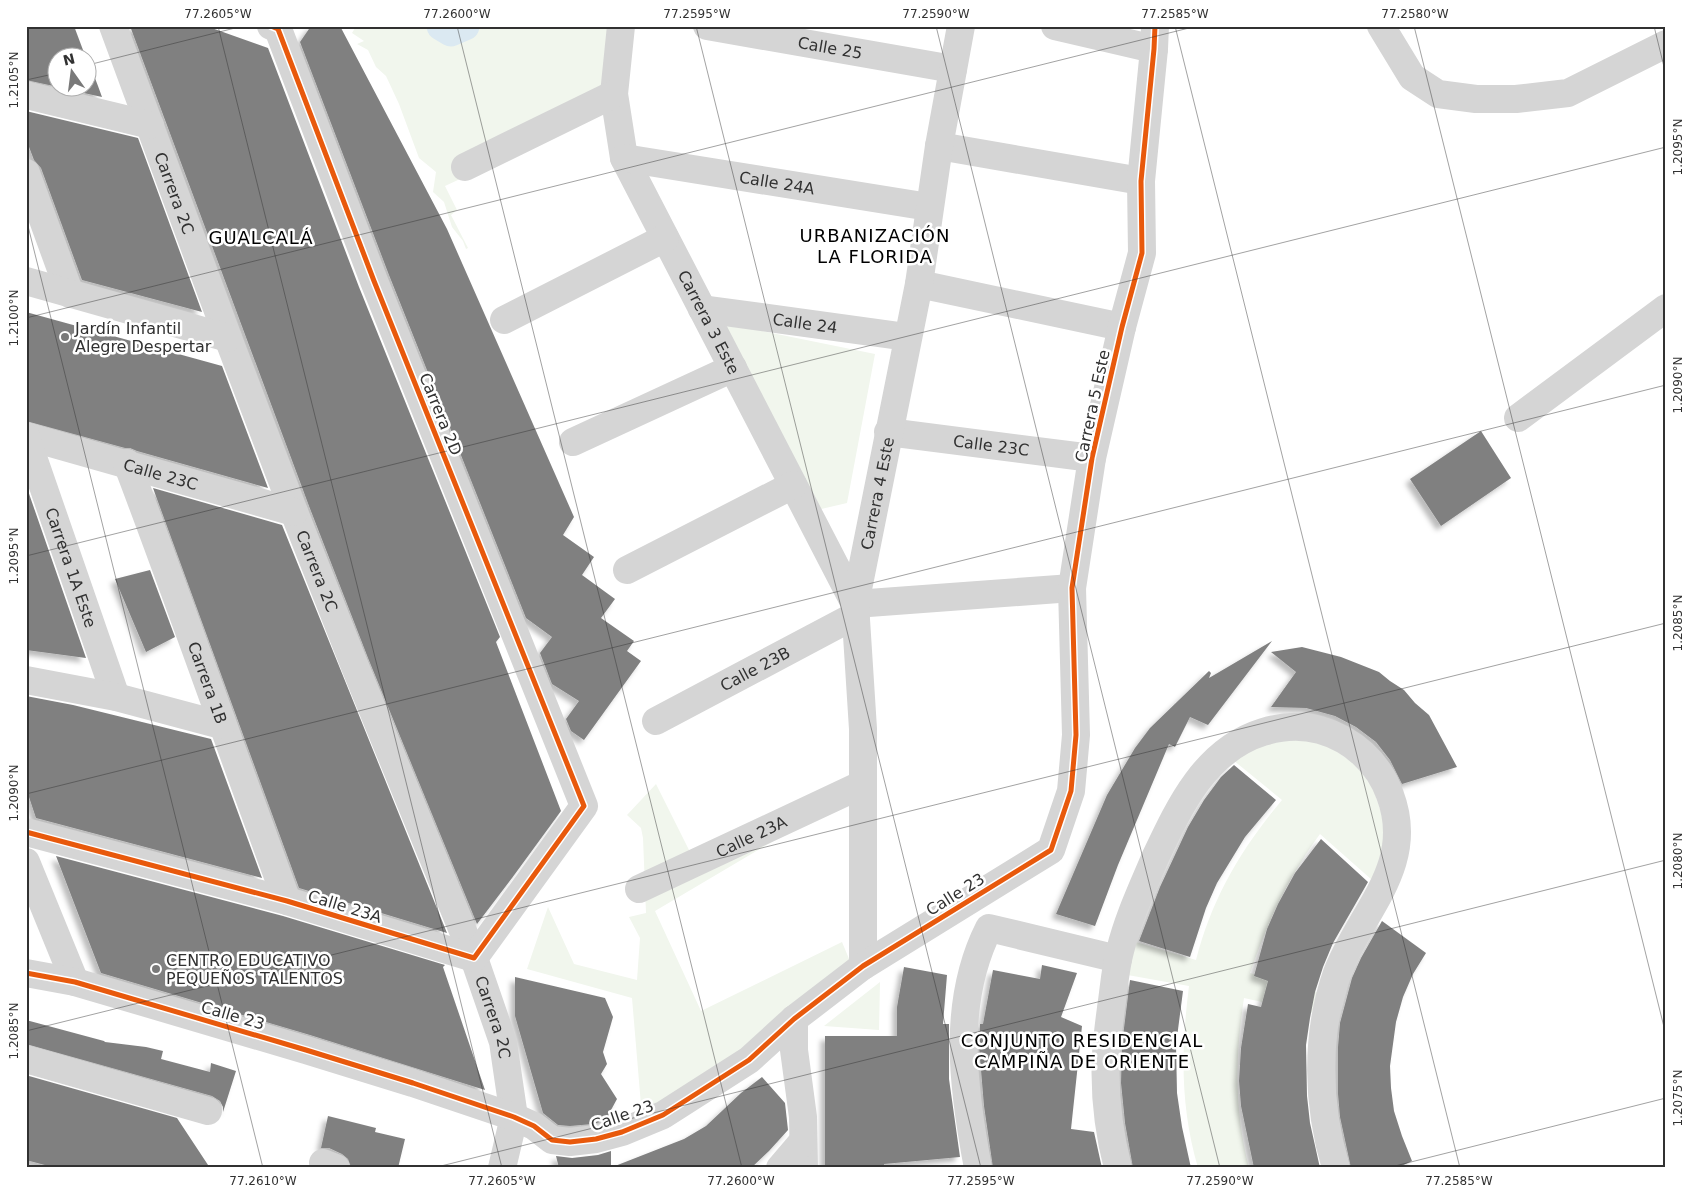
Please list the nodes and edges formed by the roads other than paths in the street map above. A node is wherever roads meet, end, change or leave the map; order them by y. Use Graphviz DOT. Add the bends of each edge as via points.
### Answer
graph roads {
  1 [pos="113,26"];
  2 [pos="621,26"];
  3 [pos="707,26"];
  4 [pos="961,26"];
  5 [pos="1055,26"];
  6 [pos="1169,26"];
  7 [pos="1381,26"];
  8 [pos="274,28"];
  9 [pos="1155,38"];
  10 [pos="1666,44"];
  11 [pos="954,69"];
  12 [pos="26,94"];
  13 [pos="614,94"];
  14 [pos="150,124"];
  15 [pos="939,146"];
  16 [pos="624,158"];
  17 [pos="465,167"];
  18 [pos="26,173"];
  19 [pos="1141,181"];
  20 [pos="929,207"];
  21 [pos="665,238"];
  22 [pos="26,282"];
  23 [pos="919,284"];
  24 [pos="70,294"];
  25 [pos="1666,308"];
  26 [pos="702,310"];
  27 [pos="504,320"];
  28 [pos="1122,326"];
  29 [pos="907,337"];
  30 [pos="228,338"];
  31 [pos="733,368"];
  32 [pos="1518,418"];
  33 [pos="888,432"];
  34 [pos="26,436"];
  35 [pos="573,442"];
  36 [pos="1092,458"];
  37 [pos="127,463"];
  38 [pos="794,485"];
  39 [pos="294,512"];
  40 [pos="627,570"];
  41 [pos="1072,588"];
  42 [pos="856,610"];
  43 [pos="26,680"];
  44 [pos="116,697"];
  45 [pos="656,721"];
  46 [pos="221,724"];
  47 [pos="863,784"];
  48 [pos="26,832"];
  49 [pos="1051,850"];
  50 [pos="26,862"];
  51 [pos="639,889"];
  52 [pos="971,899"];
  53 [pos="287,901"];
  54 [pos="989,928"];
  55 [pos="474,958"];
  56 [pos="1118,959"];
  57 [pos="863,966"];
  58 [pos="26,973"];
  59 [pos="74,982"];
  60 [pos="794,1019"];
  61 [pos="26,1059"];
  62 [pos="208,1111"];
  63 [pos="514,1117"];
  64 [pos="803,1141"];
  65 [pos="502,1168"];
  66 [pos="780,1168"];
  67 [pos="804,1168"];
  68 [pos="978,1168"];
  69 [pos="1118,1168"];
  70 [pos="1336,1168"];
  1 -- 14 [label="street, Carrera 2C"];
  2 -- 13 [label="street, Carrera 3 Este"];
  3 -- 11 [label="street, Calle 25"];
  4 -- 11 [label="street, Carrera 4 Este"];
  5 -- 9 [label="street"];
  6 -- 9 [label="street, Carrera 5 Este"];
  7 -- 10 [label="street" via="1412,77 1438,94 1476,99 1516,99 1568,93"];
  8 -- 55 [label="street, Carrera 2D" via="584,806"];
  9 -- 19 [label="street, Carrera 5 Este"];
  11 -- 15 [label="street, Carrera 4 Este"];
  12 -- 14 [label="street"];
  13 -- 16 [label="street, Carrera 3 Este"];
  13 -- 17 [label="street"];
  14 -- 30 [label="street, Carrera 2C"];
  15 -- 19 [label="street"];
  15 -- 20 [label="street, Carrera 4 Este"];
  16 -- 20 [label="street, Calle 24A"];
  16 -- 21 [label="street, Carrera 3 Este"];
  18 -- 24 [label="street"];
  19 -- 28 [label="street, Carrera 5 Este" via="1142,253"];
  20 -- 23 [label="street, Carrera 4 Este"];
  21 -- 26 [label="street, Carrera 3 Este"];
  21 -- 27 [label="street"];
  22 -- 24 [label="street"];
  23 -- 28 [label="street"];
  23 -- 29 [label="street, Carrera 4 Este"];
  24 -- 30 [label="street"];
  25 -- 32 [label="street"];
  26 -- 29 [label="street, Calle 24"];
  26 -- 31 [label="street, Carrera 3 Este"];
  28 -- 36 [label="street, Carrera 5 Este"];
  29 -- 33 [label="street, Carrera 4 Este"];
  30 -- 39 [label="street, Carrera 2C"];
  31 -- 35 [label="street"];
  31 -- 38 [label="street, Carrera 3 Este"];
  33 -- 36 [label="street, Calle 23C"];
  33 -- 42 [label="street, Carrera 4 Este"];
  34 -- 37 [label="street, Calle 23C"];
  34 -- 44 [label="street, Carrera 1A Este"];
  36 -- 41 [label="street, Carrera 5 Este"];
  37 -- 39 [label="street, Calle 23C"];
  37 -- 46 [label="street, Carrera 1B"];
  38 -- 40 [label="street"];
  38 -- 42 [label="street, Carrera 3 Este"];
  39 -- 55 [label="street, Carrera 2C"];
  41 -- 42 [label="street, Calle 23B"];
  41 -- 49 [label="street, Carrera 5 Este" via="1076,735 1071,791"];
  42 -- 45 [label="street, Calle 23B"];
  42 -- 47 [label="street, Carrera 4 Este"];
  43 -- 44 [label="street"];
  44 -- 46 [label="street"];
  46 -- 53 [label="street, Carrera 1B"];
  47 -- 51 [label="street, Calle 23A"];
  47 -- 57 [label="street, Carrera 4 Este"];
  48 -- 53 [label="street, Calle 23A"];
  49 -- 52 [label="street, Calle 23"];
  50 -- 59 [label="street"];
  52 -- 54 [label="street"];
  52 -- 57 [label="street, Calle 23"];
  53 -- 55 [label="street, Calle 23A"];
  54 -- 56 [label="street"];
  54 -- 68 [label="street" via="972,974 965,1005 966,1090"];
  55 -- 63 [label="street, Carrera 2C" via="503,1042"];
  56 -- 69 [label="street" via="1105,1080 1108,1120"];
  56 -- 70 [label="street" via="1133,908 1170,827 1193,785 1219,756 1254,735 1294,727 1339,737 1368,759 1390,795 1395,810 1397,841 1385,884 1346,952 1327,1012 1321,1091"];
  57 -- 60 [label="street, Calle 23"];
  58 -- 59 [label="street, Calle 23"];
  59 -- 63 [label="street, Calle 23" via="315,1053"];
  60 -- 63 [label="street, Calle 23" via="749,1060 663,1115 622,1132 570,1142 552,1140 534,1126"];
  60 -- 64 [label="street"];
  61 -- 62 [label="street"];
  63 -- 65 [label="street"];
  64 -- 66 [label="street"];
  64 -- 67 [label="street"];
}
